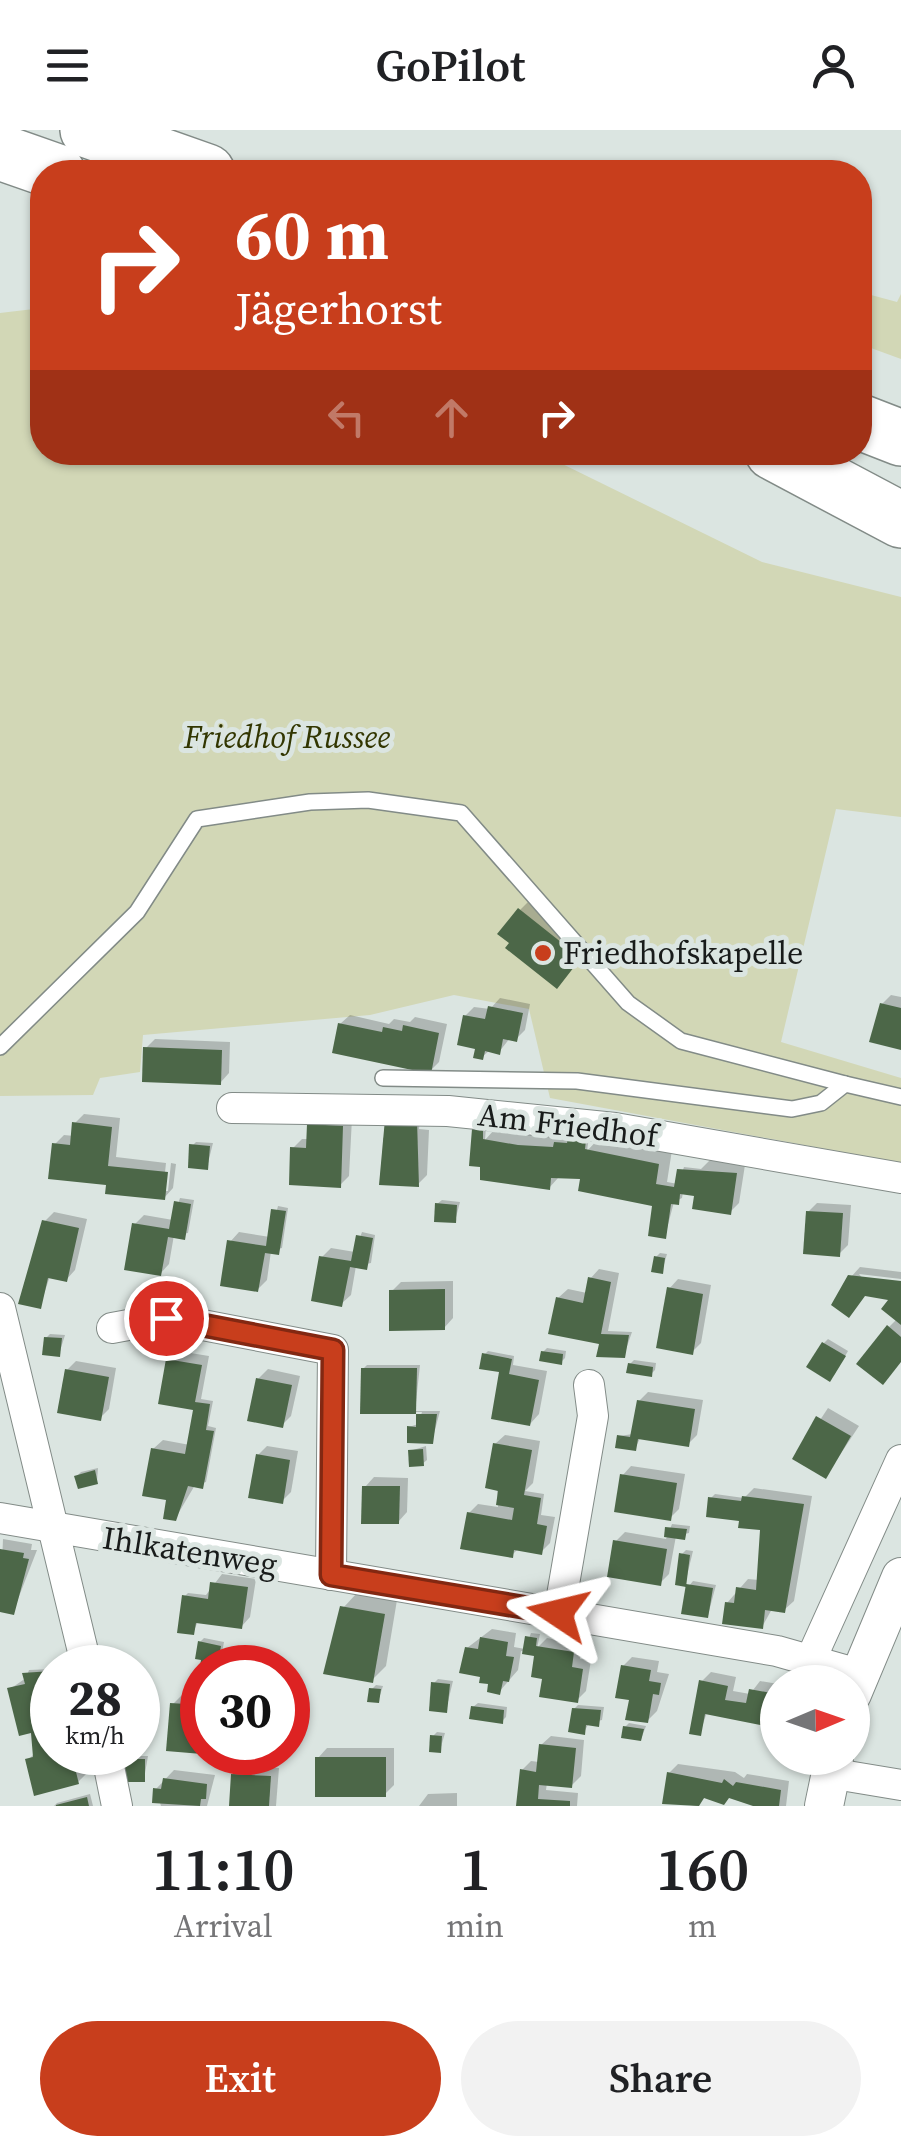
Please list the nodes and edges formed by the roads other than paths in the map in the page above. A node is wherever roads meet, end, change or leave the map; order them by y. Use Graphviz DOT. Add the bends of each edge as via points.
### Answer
graph roads {
  1 [pos="88,130"];
  2 [pos="0,152"];
  3 [pos="173,160"];
  4 [pos="30,162"];
  5 [pos="872,392"];
  6 [pos="901,398"];
  7 [pos="872,427"];
  8 [pos="901,438"];
  9 [pos="797,465"];
  10 [pos="827,465"];
  11 [pos="901,496"];
  12 [pos="901,520"];
  13 [pos="0,1047"];
  14 [pos="383,1078"];
  15 [pos="845,1084"];
  16 [pos="901,1097"];
  17 [pos="232,1108"];
  18 [pos="901,1178"];
  19 [pos="0,1308"];
  20 [pos="112,1328"];
  21 [pos="589,1385"];
  22 [pos="901,1460"];
  23 [pos="0,1518"];
  24 [pos="54,1528"];
  25 [pos="331,1575"];
  26 [pos="901,1577"];
  27 [pos="558,1613"];
  28 [pos="81,1645"];
  29 [pos="811,1659"];
  30 [pos="822,1665"];
  31 [pos="864,1665"];
  32 [pos="111,1775"];
  33 [pos="829,1779"];
  34 [pos="901,1785"];
  35 [pos="118,1806"];
  1 -- 3 [label="highway"];
  2 -- 4 [label="highway"];
  5 -- 6 [label="highway"];
  7 -- 8 [label="highway"];
  9 -- 12 [label="highway"];
  10 -- 11 [label="highway"];
  13 -- 15 [label="lane" via="137,912 196,820 368,800 462,813 628,1004 681,1042"];
  14 -- 15 [label="lane" via="578,1082 792,1109 821,1103"];
  15 -- 16 [label="lane"];
  17 -- 18 [label="street, Am Friedhof" via="448,1111 615,1128"];
  19 -- 24 [label="street"];
  20 -- 25 [label="street" via="166,1318 333,1350"];
  21 -- 27 [label="street" via="593,1416"];
  22 -- 29 [label="street"];
  23 -- 24 [label="street, Ihlkatenweg"];
  24 -- 25 [label="street, Ihlkatenweg"];
  24 -- 28 [label="street"];
  25 -- 27 [label="street, Ihlkatenweg"];
  26 -- 31 [label="street"];
  27 -- 29 [label="street, Ihlkatenweg"];
  29 -- 30 [label="street, Ihlkatenweg"];
  32 -- 35 [label="street"];
  33 -- 34 [label="street"];
}
